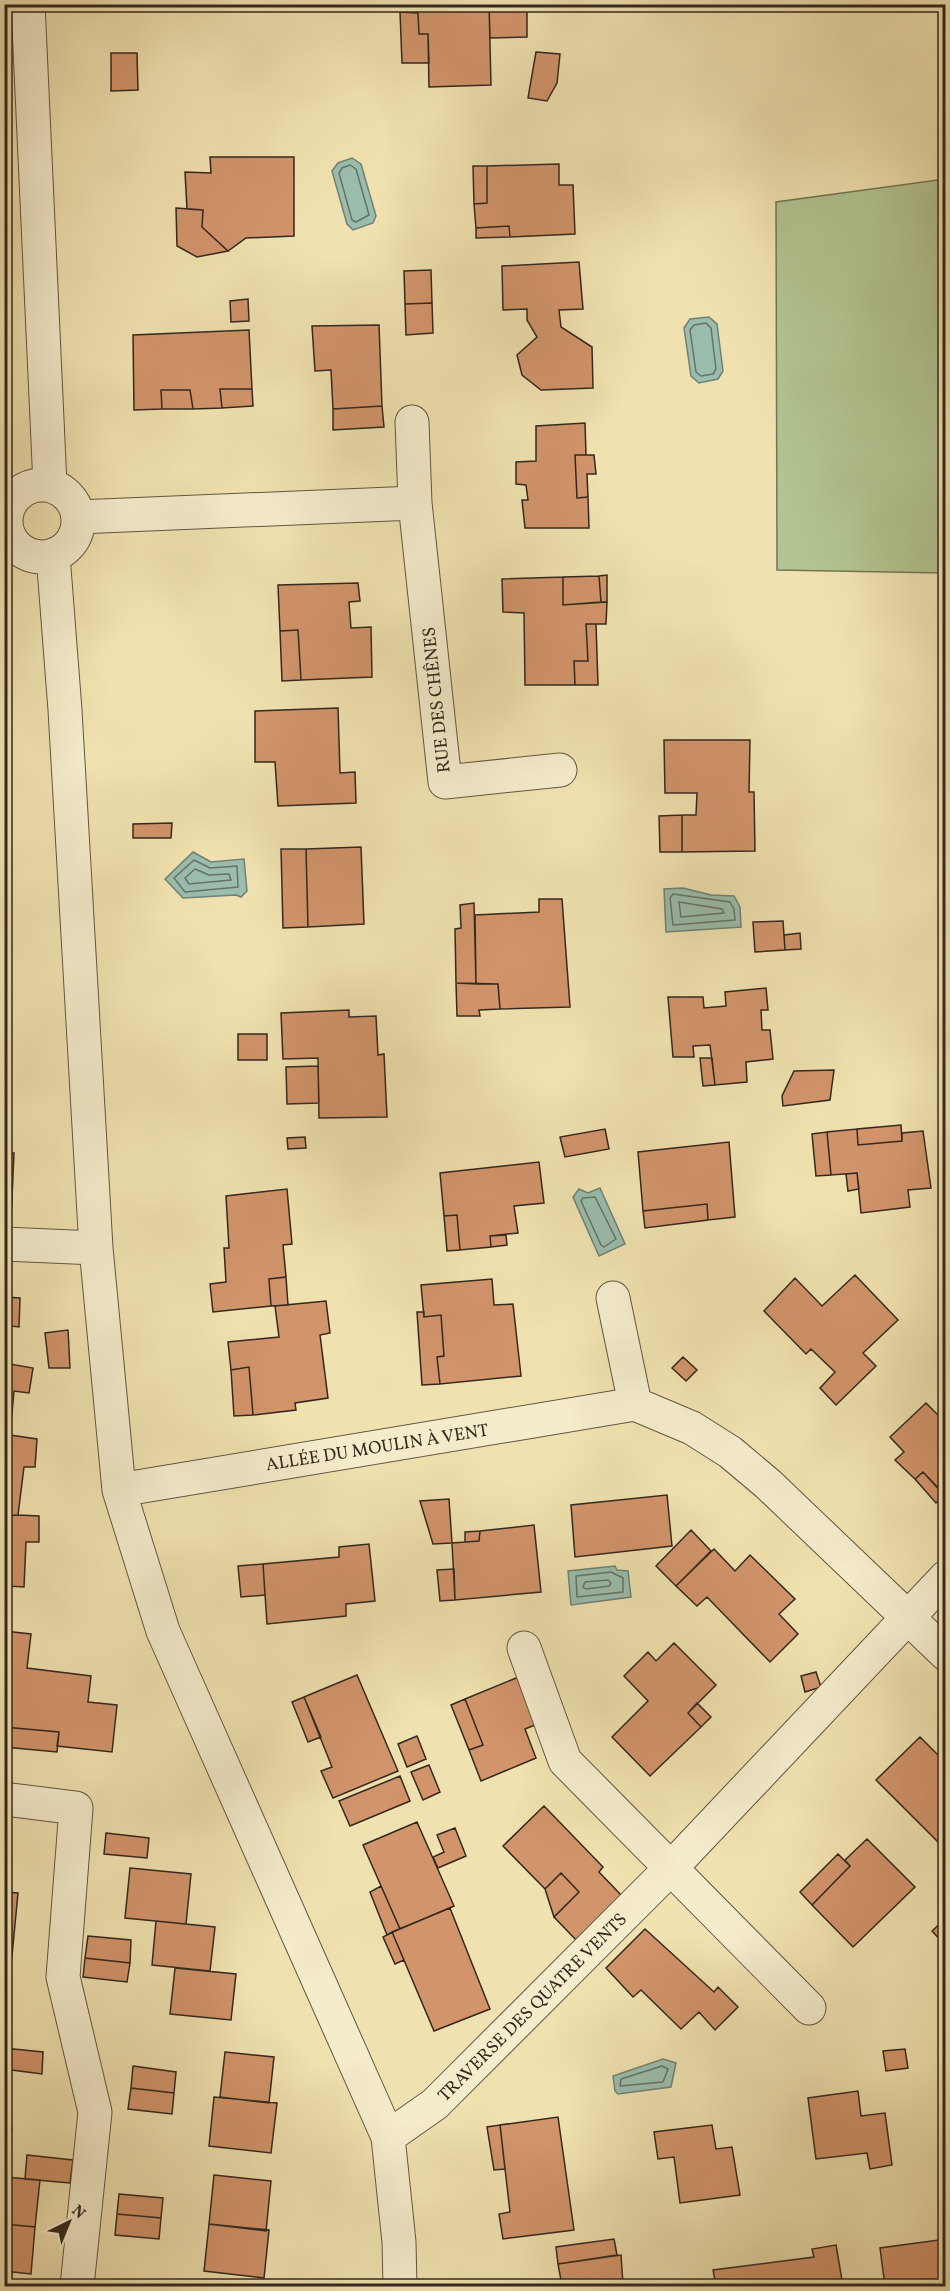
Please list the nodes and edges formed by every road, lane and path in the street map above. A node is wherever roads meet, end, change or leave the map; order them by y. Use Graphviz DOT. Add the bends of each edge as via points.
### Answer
graph roads {
  1 [pos="28,4"];
  2 [pos="412,422"];
  3 [pos="50,485"];
  4 [pos="415,503"];
  5 [pos="78,517"];
  6 [pos="5,524"];
  7 [pos="53,555"];
  8 [pos="560,770"];
  9 [pos="4,1244"];
  10 [pos="96,1248"];
  11 [pos="613,1298"];
  12 [pos="635,1404"];
  13 [pos="119,1490"];
  14 [pos="945,1577"];
  15 [pos="907,1616"];
  16 [pos="524,1648"];
  17 [pos="945,1654"];
  18 [pos="4,1799"];
  19 [pos="670,1869"];
  20 [pos="809,2008"];
  21 [pos="388,2137"];
  22 [pos="77,2286"];
  23 [pos="400,2286"];
  1 -- 3 [label="street"];
  2 -- 4 [label="street, RUE DES CHÊNES"];
  3 -- 5 [label="street" via="71,498"];
  3 -- 6 [label="street" via="38,485 16,496 9,505"];
  4 -- 5 [label="street"];
  4 -- 8 [label="street, RUE DES CHÊNES" via="445,782"];
  5 -- 7 [label="street" via="72,542"];
  6 -- 7 [label="street" via="19,549 42,557"];
  7 -- 10 [label="street"];
  9 -- 10 [label="street"];
  10 -- 13 [label="street"];
  11 -- 12 [label="street"];
  12 -- 13 [label="street, ALLÉE DU MOULIN À VENT"];
  12 -- 15 [label="street" via="692,1428 730,1452"];
  13 -- 21 [label="street" via="163,1631"];
  14 -- 15 [label="street, TRAVERSE DES QUATRE VENTS"];
  15 -- 17 [label="street"];
  15 -- 19 [label="street, TRAVERSE DES QUATRE VENTS"];
  16 -- 19 [label="street" via="565,1761"];
  18 -- 22 [label="street" via="76,1808 63,1977 95,2112"];
  19 -- 20 [label="street"];
  19 -- 21 [label="street, TRAVERSE DES QUATRE VENTS" via="435,2104"];
  21 -- 23 [label="street"];
}
